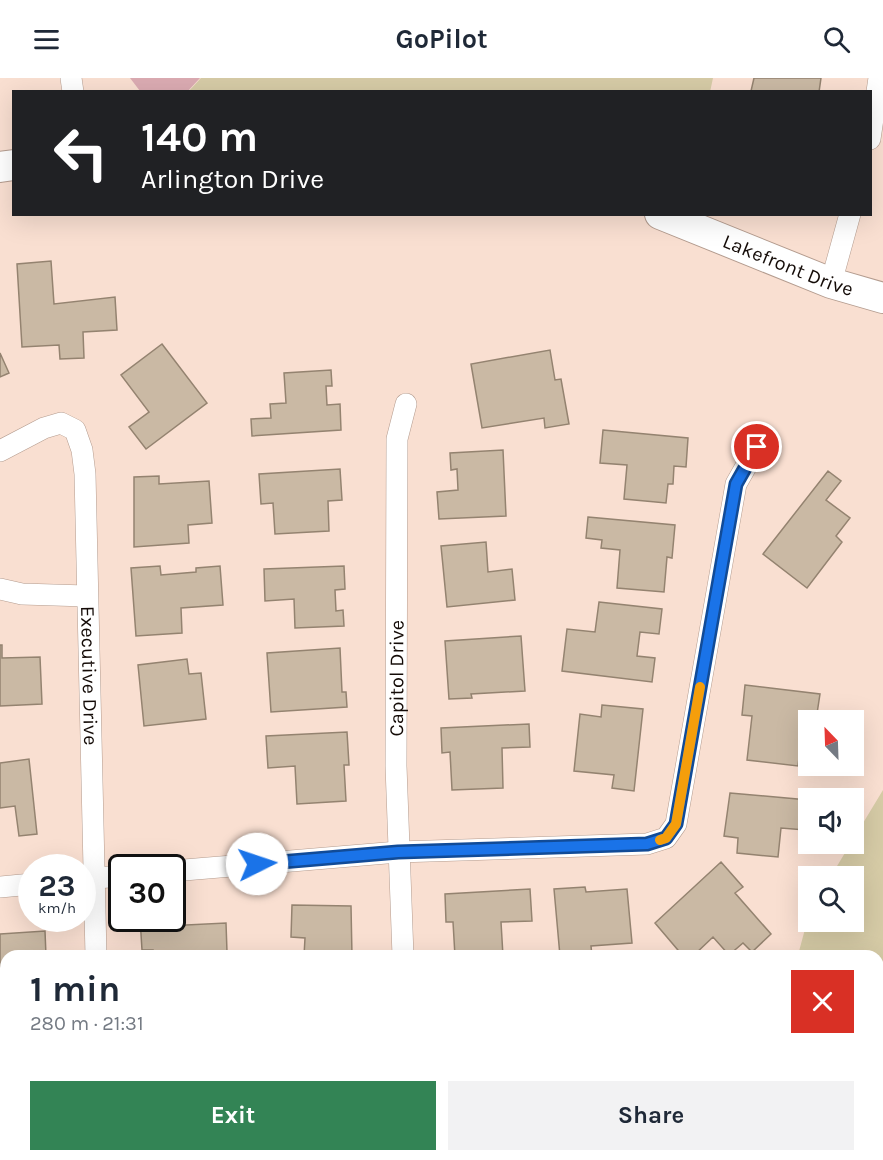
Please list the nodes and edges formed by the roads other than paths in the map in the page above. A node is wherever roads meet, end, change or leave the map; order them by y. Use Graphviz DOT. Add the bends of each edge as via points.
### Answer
graph roads {
  1 [pos="879,78"];
  2 [pos="872,125"];
  3 [pos="665,216"];
  4 [pos="849,216"];
  5 [pos="831,283"];
  6 [pos="883,298"];
  7 [pos="406,404"];
  8 [pos="757,447"];
  9 [pos="0,452"];
  10 [pos="0,589"];
  11 [pos="86,596"];
  12 [pos="398,852"];
  13 [pos="89,854"];
  14 [pos="186,870"];
  15 [pos="18,886"];
  16 [pos="0,888"];
  17 [pos="94,932"];
  18 [pos="95,950"];
  19 [pos="403,950"];
  1 -- 2 [label="street"];
  3 -- 5 [label="street, Lakefront Drive"];
  4 -- 5 [label="street"];
  5 -- 6 [label="street, Lakefront Drive"];
  7 -- 12 [label="street, Capitol Drive" via="397,439"];
  8 -- 12 [label="street" via="736,484 676,824 666,838 647,844"];
  9 -- 11 [label="street, Executive Drive" via="61,423 75,430 85,474"];
  10 -- 11 [label="street" via="22,594"];
  11 -- 13 [label="street, Executive Drive"];
  12 -- 14 [label="street"];
  12 -- 19 [label="street, Capitol Drive"];
  15 -- 16 [label="street"];
  17 -- 18 [label="street, Executive Drive"];
}
